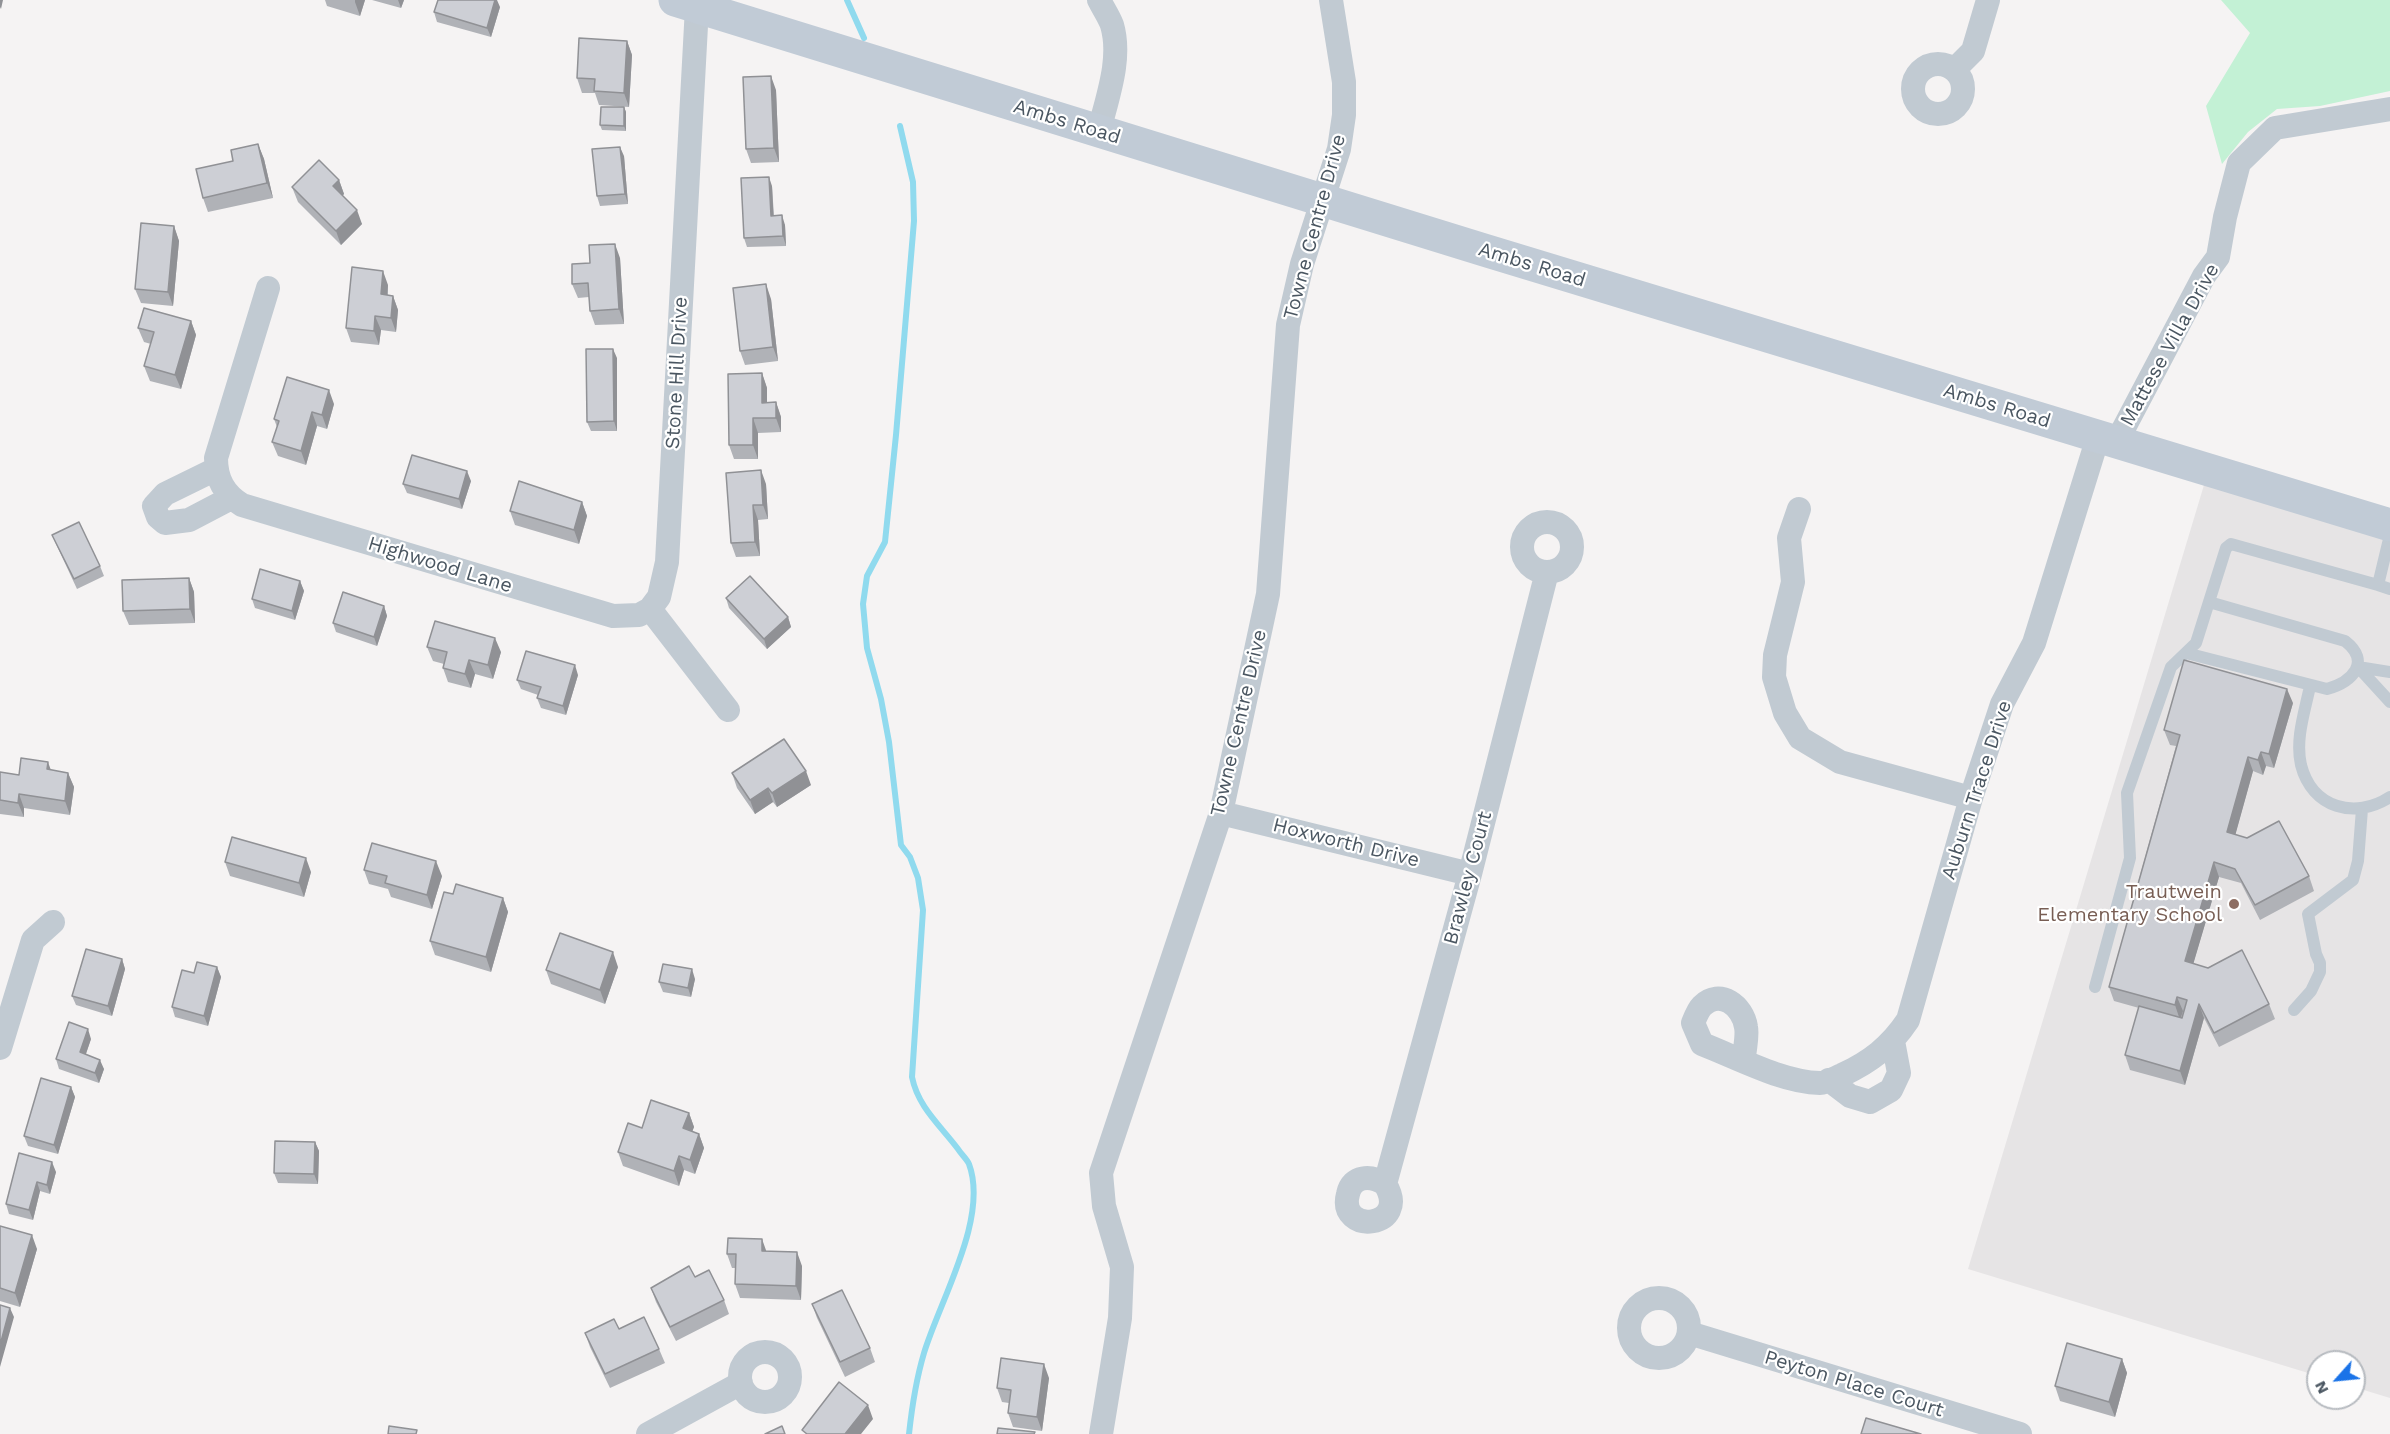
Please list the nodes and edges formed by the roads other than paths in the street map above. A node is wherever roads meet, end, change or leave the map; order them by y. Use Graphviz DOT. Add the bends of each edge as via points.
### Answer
graph roads {
  1 [pos="1099,0"];
  2 [pos="1331,0"];
  3 [pos="1988,0"];
  4 [pos="686,3"];
  5 [pos="1955,69"];
  6 [pos="2390,110"];
  7 [pos="1099,131"];
  8 [pos="1322,200"];
  9 [pos="268,288"];
  10 [pos="2107,440"];
  11 [pos="1799,509"];
  12 [pos="2390,525"];
  13 [pos="2390,535"];
  14 [pos="1547,572"];
  15 [pos="2384,587"];
  16 [pos="2209,602"];
  17 [pos="650,609"];
  18 [pos="2186,653"];
  19 [pos="2358,667"];
  20 [pos="2390,672"];
  21 [pos="2310,686"];
  22 [pos="2390,702"];
  23 [pos="728,710"];
  24 [pos="2390,797"];
  25 [pos="1971,798"];
  26 [pos="2362,809"];
  27 [pos="1221,813"];
  28 [pos="1470,874"];
  29 [pos="53,922"];
  30 [pos="2095,987"];
  31 [pos="2294,1010"];
  32 [pos="1893,1041"];
  33 [pos="0,1048"];
  34 [pos="1744,1060"];
  35 [pos="1830,1080"];
  36 [pos="1385,1184"];
  37 [pos="1689,1333"];
  38 [pos="741,1383"];
  39 [pos="648,1434"];
  40 [pos="1101,1434"];
  41 [pos="2020,1434"];
  1 -- 7 [label="street" via="1112,24 1116,51"];
  2 -- 8 [label="street, Towne Centre Drive" via="1344,82 1344,115 1339,149"];
  3 -- 5 [label="street" via="1973,51"];
  4 -- 7 [label="street, Ambs Road"];
  4 -- 17 [label="street, Stone Hill Drive" via="667,562 659,597"];
  6 -- 10 [label="street, Mattese Villa Drive" via="2275,128 2240,163 2218,257"];
  7 -- 8 [label="street, Ambs Road"];
  8 -- 10 [label="street, Ambs Road"];
  8 -- 27 [label="street, Towne Centre Drive" via="1288,325 1268,594"];
  9 -- 17 [label="street, Highwood Lane" via="216,458 222,483 242,506 613,616 639,615"];
  10 -- 12 [label="street, Ambs Road"];
  10 -- 25 [label="street, Auburn Trace Drive" via="2034,643 2002,704"];
  11 -- 25 [label="street" via="1789,538 1793,582 1774,655 1774,677 1785,713 1800,738 1840,762"];
  13 -- 15 [label="lane"];
  14 -- 28 [label="street, Brawley Court"];
  15 -- 16 [label="lane" via="2231,544 2226,548"];
  16 -- 18 [label="lane" via="2196,643"];
  16 -- 19 [label="lane" via="2345,640 2354,648"];
  17 -- 23 [label="street"];
  18 -- 21 [label="lane"];
  18 -- 30 [label="lane" via="2170,667 2127,793 2130,858"];
  19 -- 20 [label="lane"];
  19 -- 21 [label="lane" via="2342,685 2327,689"];
  19 -- 22 [label="lane"];
  21 -- 26 [label="lane" via="2300,732 2301,765 2315,791 2325,800 2349,810"];
  24 -- 26 [label="lane"];
  25 -- 32 [label="street, Auburn Trace Drive" via="1908,1020"];
  26 -- 31 [label="lane" via="2353,880 2308,914 2320,972 2311,991"];
  27 -- 28 [label="street, Hoxworth Drive"];
  27 -- 40 [label="street, Towne Centre Drive" via="1101,1173 1104,1206 1122,1267 1120,1318"];
  28 -- 36 [label="street, Brawley Court"];
  29 -- 33 [label="street" via="33,940"];
  32 -- 35 [label="street, Auburn Trace Drive" via="1884,1051"];
  32 -- 35 [label="street" via="1899,1073 1891,1090 1870,1102 1850,1096"];
  34 -- 35 [label="street, Auburn Trace Drive" via="1789,1078 1822,1083"];
  37 -- 41 [label="street, Peyton Place Court"];
  38 -- 39 [label="street"];
}
